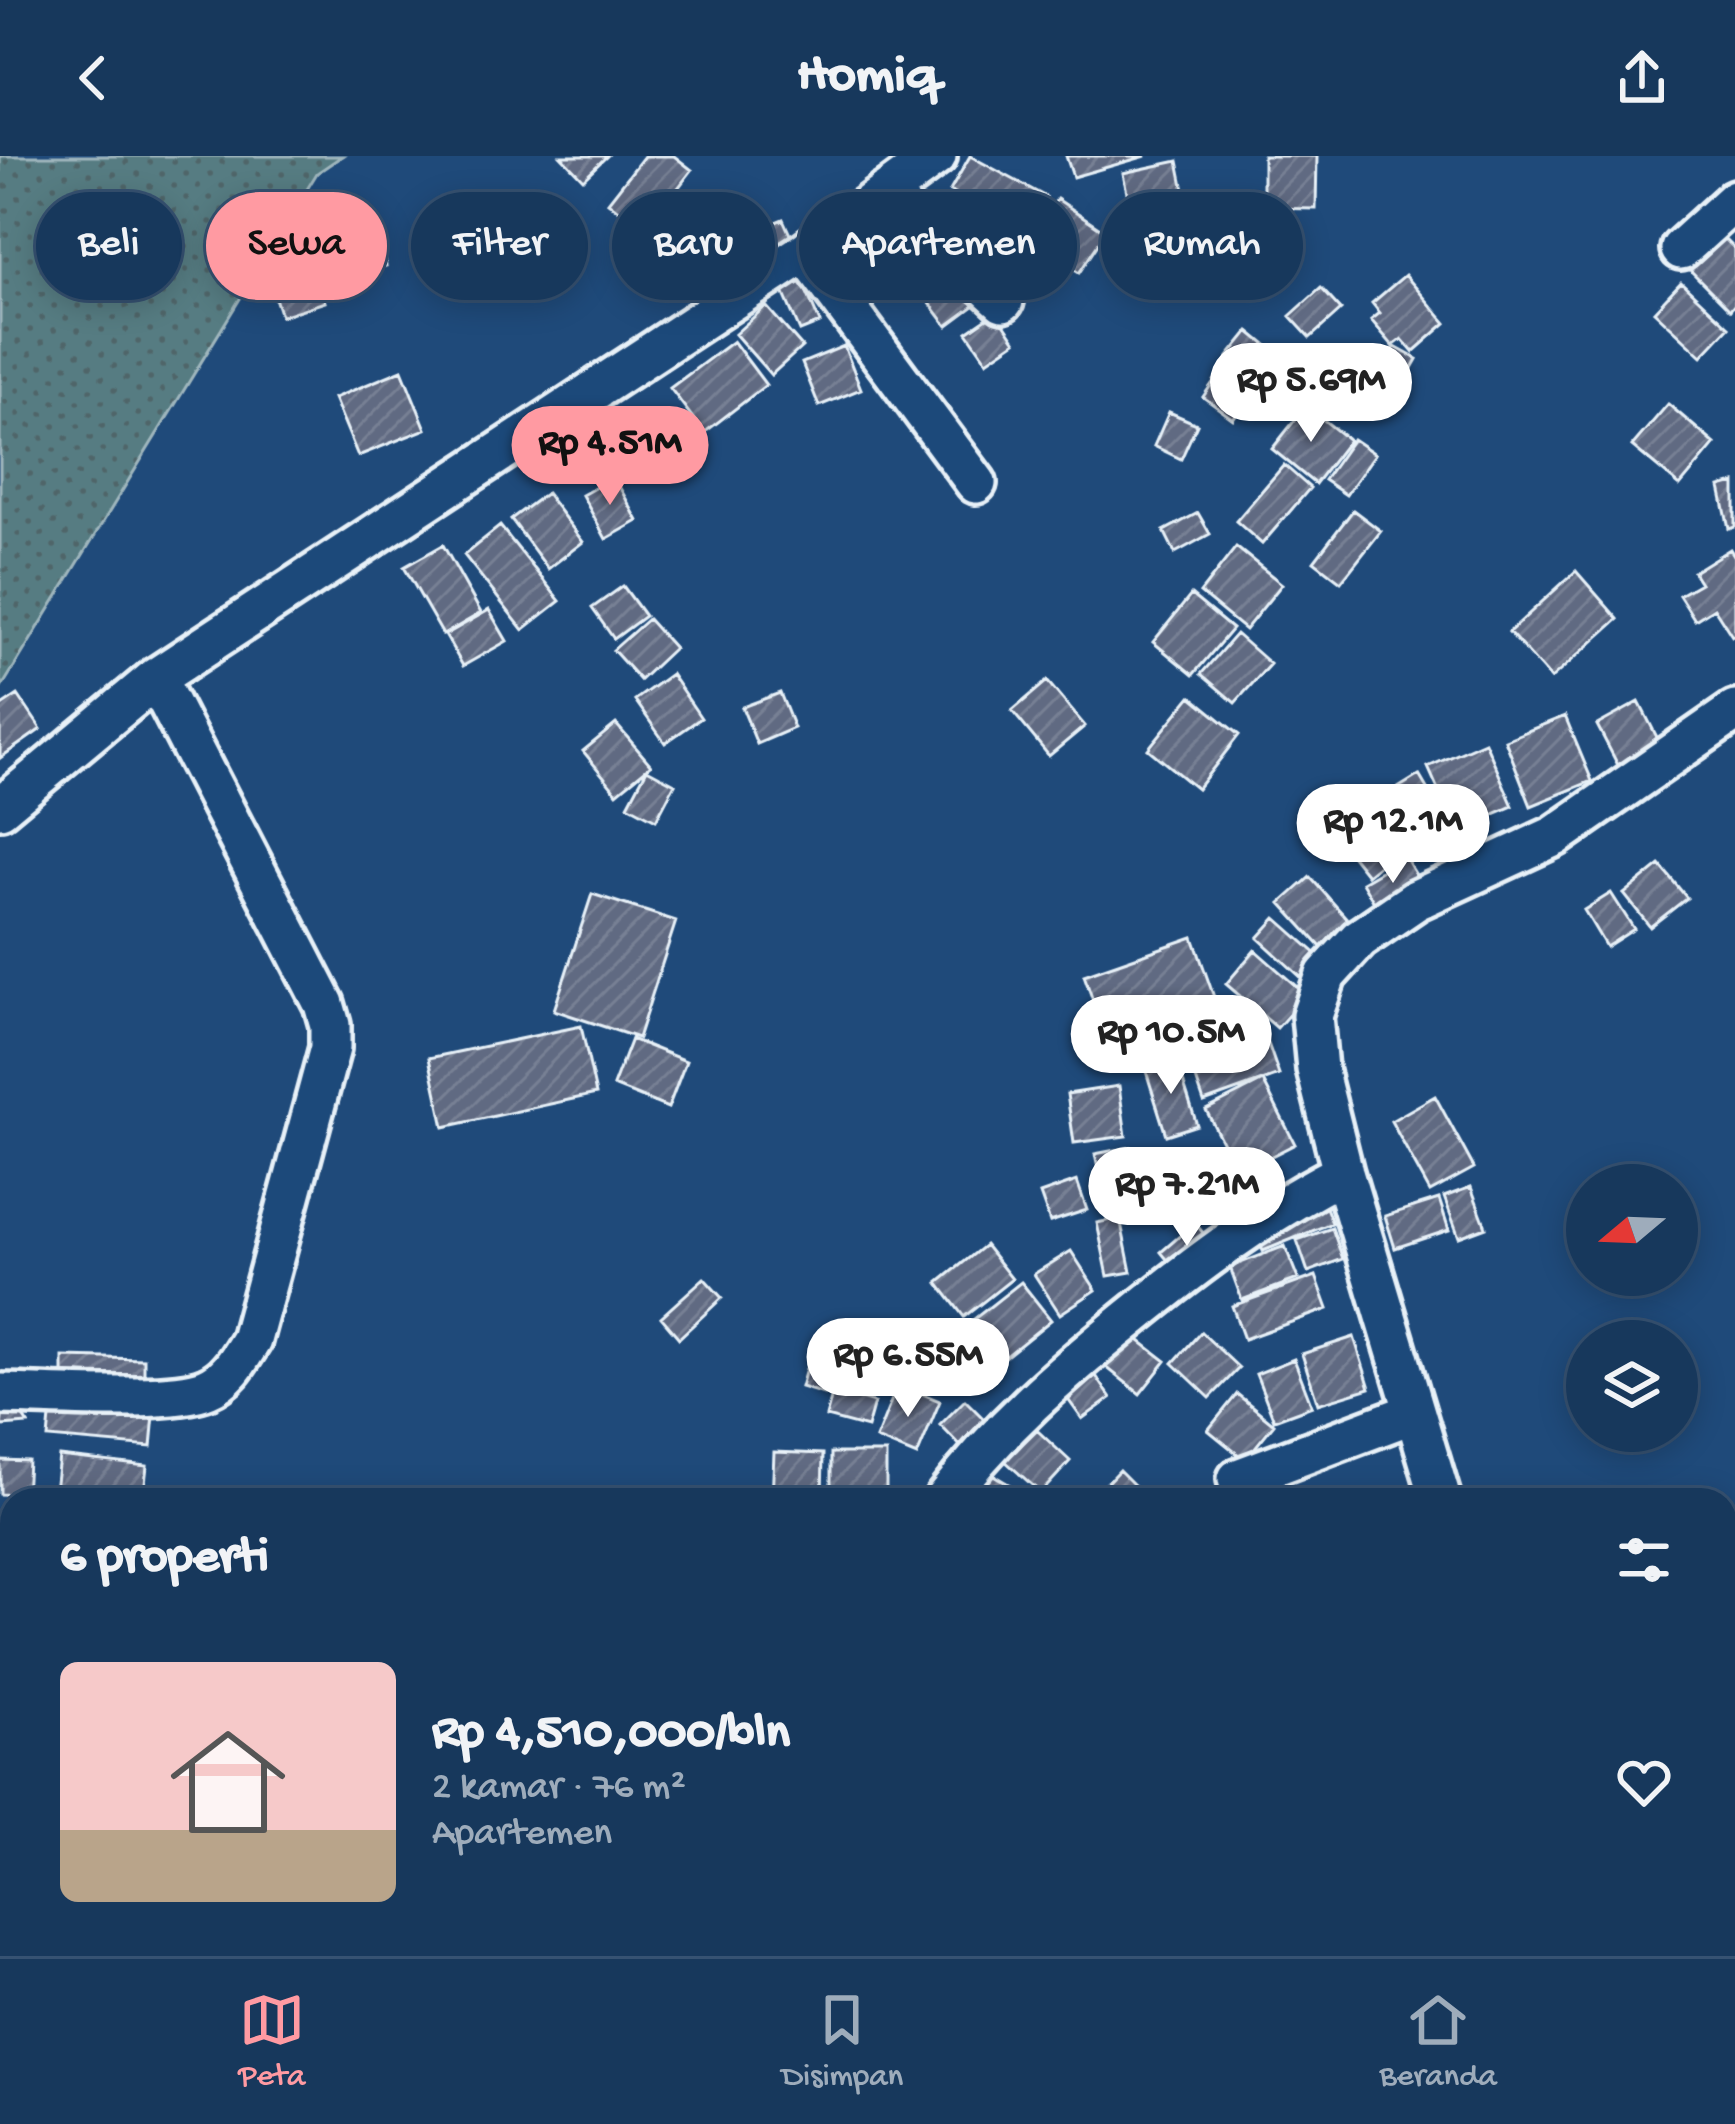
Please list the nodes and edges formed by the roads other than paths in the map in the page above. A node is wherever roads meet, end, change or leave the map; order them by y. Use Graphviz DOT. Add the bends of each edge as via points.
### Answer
graph roads {
  1 [pos="936,156"];
  2 [pos="886,192"];
  3 [pos="1735,200"];
  4 [pos="1681,249"];
  5 [pos="799,256"];
  6 [pos="841,300"];
  7 [pos="976,483"];
  8 [pos="156,678"];
  9 [pos="1735,711"];
  10 [pos="0,808"];
  11 [pos="1343,1173"];
  12 [pos="0,1394"];
  13 [pos="1413,1413"];
  14 [pos="1238,1478"];
  15 [pos="954,1488"];
  16 [pos="1437,1488"];
  1 -- 2 [label="street"];
  3 -- 4 [label="street"];
  5 -- 8 [label="street"];
  6 -- 7 [label="street"];
  8 -- 10 [label="street"];
  8 -- 12 [label="street" via="323,1004 330,1048 251,1340 232,1371 176,1395"];
  9 -- 11 [label="street" via="1555,836 1416,900 1359,939 1326,975 1313,1034"];
  11 -- 13 [label="street"];
  11 -- 15 [label="street" via="1247,1226 1067,1369"];
  13 -- 14 [label="street"];
  13 -- 16 [label="street"];
}
